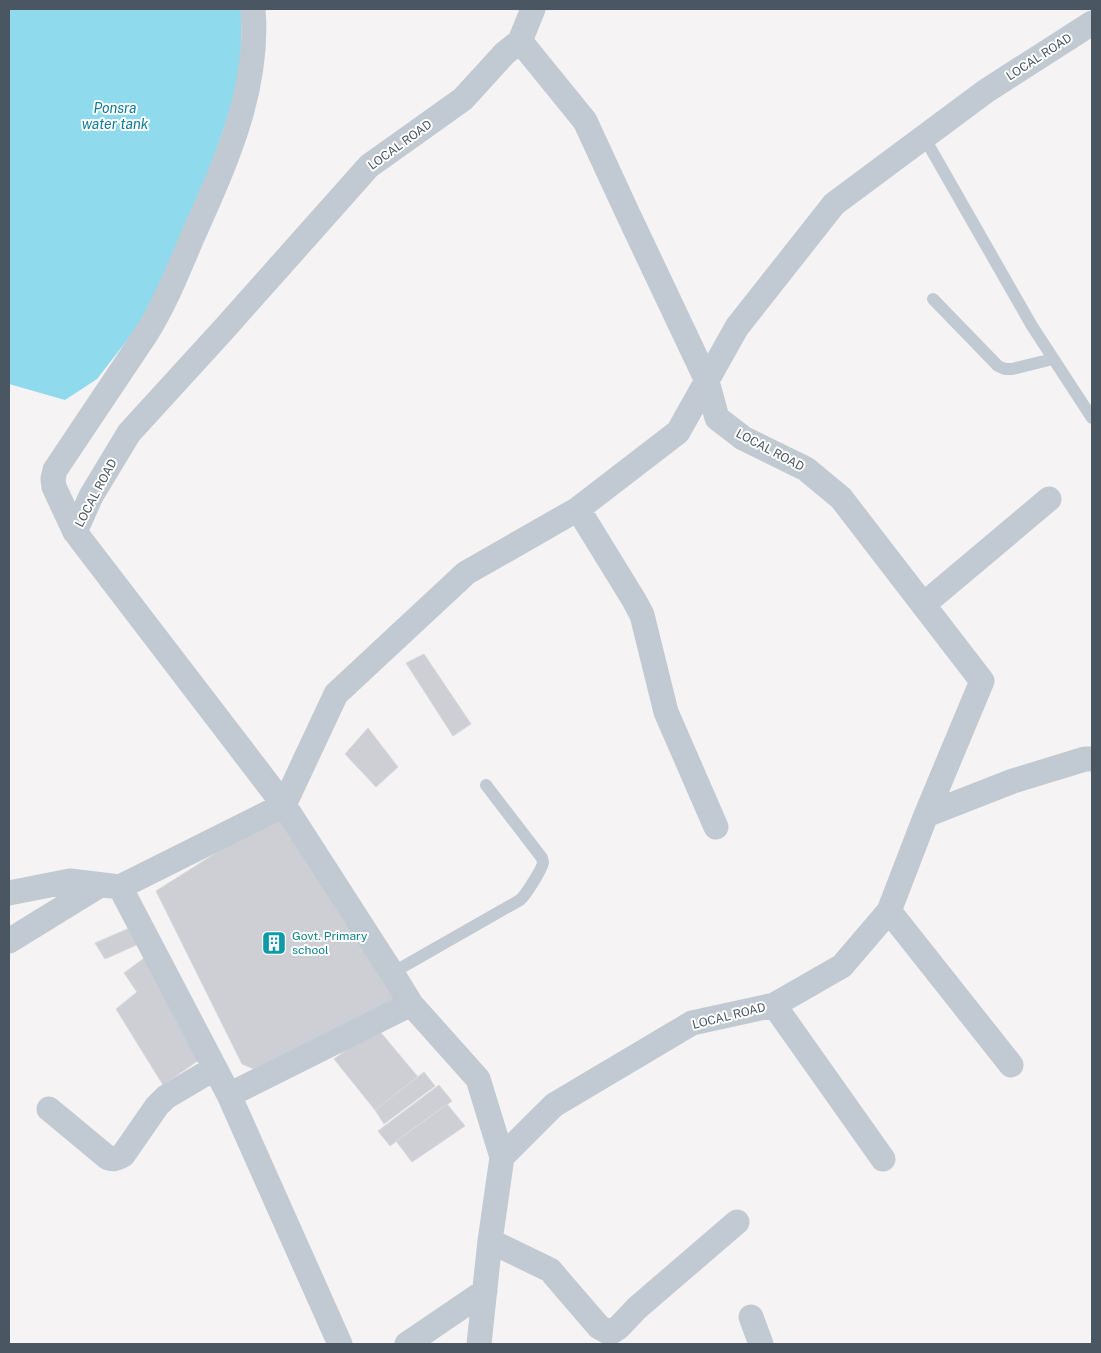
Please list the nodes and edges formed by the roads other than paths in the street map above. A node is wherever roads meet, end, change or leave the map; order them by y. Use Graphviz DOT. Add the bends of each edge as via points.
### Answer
graph roads {
  1 [pos="254,9"];
  2 [pos="533,9"];
  3 [pos="1092,23"];
  4 [pos="520,41"];
  5 [pos="924,137"];
  6 [pos="933,299"];
  7 [pos="1053,360"];
  8 [pos="707,381"];
  9 [pos="1092,418"];
  10 [pos="1049,499"];
  11 [pos="578,510"];
  12 [pos="75,532"];
  13 [pos="923,605"];
  14 [pos="1092,759"];
  15 [pos="486,785"];
  16 [pos="284,805"];
  17 [pos="926,815"];
  18 [pos="716,827"];
  19 [pos="110,886"];
  20 [pos="9,893"];
  21 [pos="889,911"];
  22 [pos="9,941"];
  23 [pos="392,973"];
  24 [pos="411,1004"];
  25 [pos="774,1005"];
  26 [pos="1011,1065"];
  27 [pos="215,1068"];
  28 [pos="229,1095"];
  29 [pos="49,1109"];
  30 [pos="502,1157"];
  31 [pos="884,1159"];
  32 [pos="737,1222"];
  33 [pos="490,1240"];
  34 [pos="485,1291"];
  35 [pos="751,1317"];
  36 [pos="340,1344"];
  37 [pos="406,1344"];
  38 [pos="479,1344"];
  39 [pos="761,1344"];
  1 -- 12 [label="street" via="254,51 249,86 218,179 160,312 55,470 54,487"];
  2 -- 4 [label="street, LOCAL ROAD"];
  3 -- 5 [label="street, LOCAL ROAD" via="986,91"];
  4 -- 8 [label="street, LOCAL ROAD" via="585,121"];
  4 -- 12 [label="street, LOCAL ROAD" via="463,99 369,166 130,433 91,496"];
  5 -- 7 [label="lane"];
  5 -- 8 [label="street, LOCAL ROAD" via="834,204 737,327"];
  6 -- 7 [label="lane" via="1005,370"];
  7 -- 9 [label="lane"];
  8 -- 11 [label="street, LOCAL ROAD" via="678,432"];
  8 -- 13 [label="street, LOCAL ROAD" via="717,418 743,438 806,469 841,498"];
  10 -- 13 [label="street"];
  11 -- 16 [label="street, LOCAL ROAD" via="466,573 336,694"];
  11 -- 18 [label="street" via="642,615 666,712"];
  12 -- 16 [label="street, LOCAL ROAD"];
  13 -- 17 [label="street, LOCAL ROAD" via="982,680"];
  14 -- 17 [label="street" via="1012,781"];
  15 -- 23 [label="lane" via="542,858 542,866 520,900"];
  16 -- 19 [label="street"];
  16 -- 23 [label="street, LOCAL ROAD"];
  17 -- 21 [label="street, LOCAL ROAD"];
  19 -- 20 [label="street" via="70,881"];
  19 -- 22 [label="street"];
  19 -- 27 [label="street"];
  21 -- 25 [label="street, LOCAL ROAD" via="842,966"];
  21 -- 26 [label="street"];
  23 -- 24 [label="street, LOCAL ROAD"];
  24 -- 28 [label="street"];
  24 -- 30 [label="street, LOCAL ROAD" via="478,1079"];
  25 -- 30 [label="street, LOCAL ROAD" via="692,1024 554,1105"];
  25 -- 31 [label="street"];
  27 -- 28 [label="street"];
  27 -- 29 [label="street" via="157,1106 122,1155 113,1160"];
  28 -- 36 [label="street"];
  30 -- 33 [label="street"];
  32 -- 33 [label="street" via="610,1333 599,1327 550,1270"];
  33 -- 34 [label="street"];
  34 -- 37 [label="street"];
  34 -- 38 [label="street"];
  35 -- 39 [label="street"];
}
